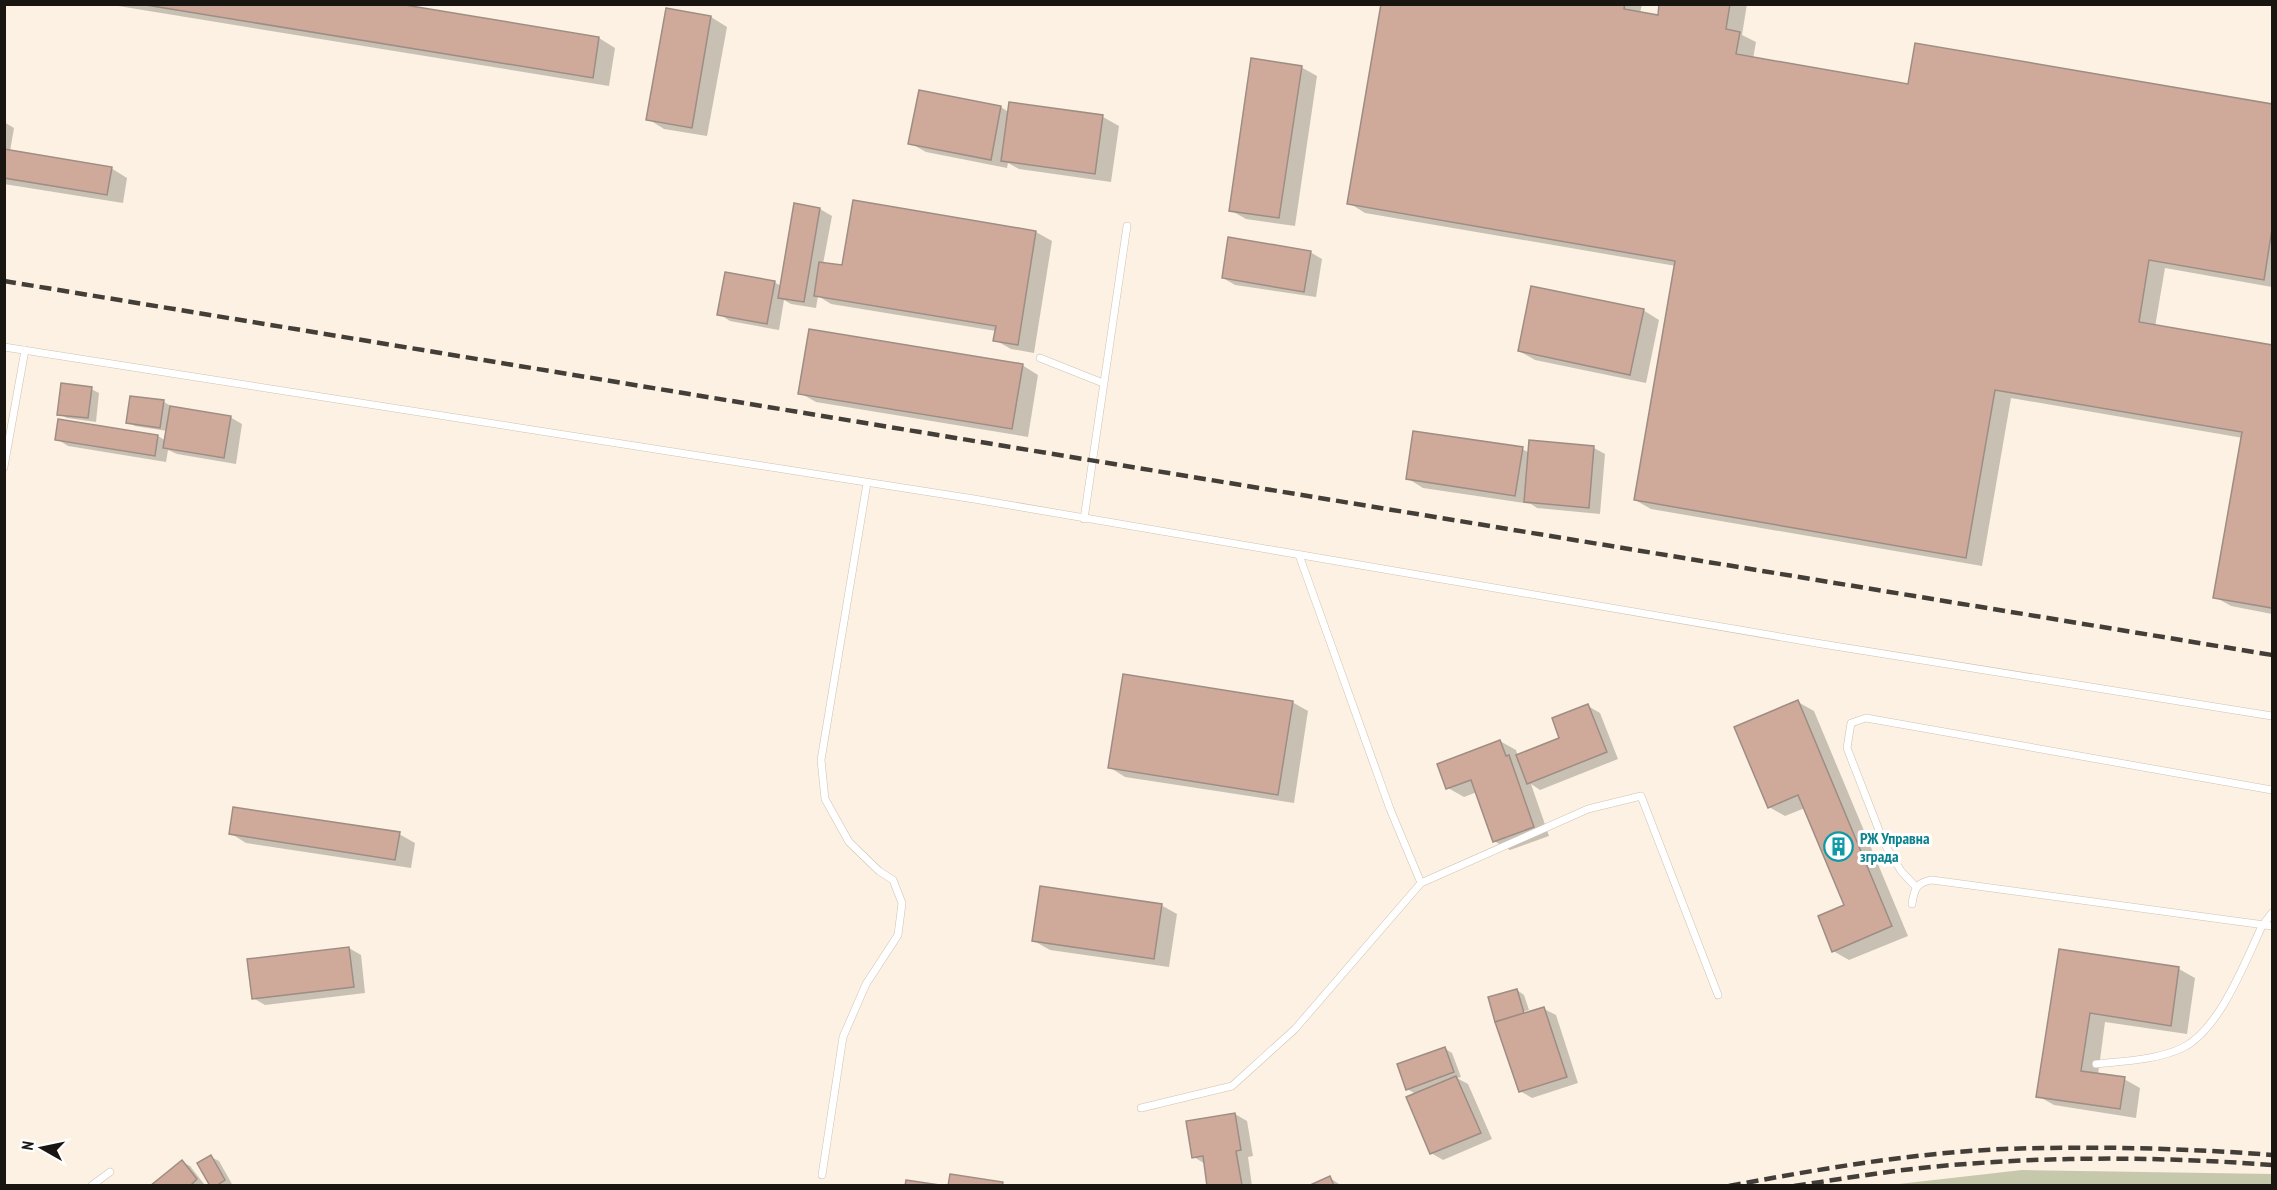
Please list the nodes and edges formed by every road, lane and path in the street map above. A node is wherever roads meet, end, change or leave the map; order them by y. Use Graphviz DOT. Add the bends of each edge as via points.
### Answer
graph roads {
  1 [pos="1127,226"];
  2 [pos="4,346"];
  3 [pos="25,350"];
  4 [pos="1040,358"];
  5 [pos="1103,383"];
  6 [pos="4,467"];
  7 [pos="867,483"];
  8 [pos="1084,519"];
  9 [pos="1299,555"];
  10 [pos="2272,716"];
  11 [pos="2272,790"];
  12 [pos="1420,883"];
  13 [pos="1916,887"];
  14 [pos="1912,904"];
  15 [pos="2272,913"];
  16 [pos="2262,926"];
  17 [pos="2272,926"];
  18 [pos="1718,994"];
  19 [pos="2096,1064"];
  20 [pos="1141,1108"];
  21 [pos="110,1172"];
  22 [pos="822,1175"];
  23 [pos="91,1185"];
  1 -- 5 [label="lane"];
  2 -- 3 [label="lane"];
  3 -- 6 [label="lane"];
  3 -- 7 [label="lane"];
  4 -- 5 [label="lane"];
  5 -- 8 [label="lane"];
  7 -- 8 [label="lane"];
  7 -- 22 [label="lane" via="820,760 825,799 849,842 893,880 902,903 898,935 867,984 843,1037"];
  8 -- 9 [label="lane"];
  9 -- 10 [label="lane"];
  9 -- 12 [label="lane"];
  11 -- 13 [label="lane" via="1866,718 1851,723 1847,748 1884,843"];
  12 -- 18 [label="lane" via="1588,809 1641,796"];
  12 -- 20 [label="lane" via="1295,1029 1232,1086"];
  13 -- 14 [label="lane"];
  13 -- 16 [label="lane" via="1932,880"];
  15 -- 16 [label="lane"];
  16 -- 17 [label="lane"];
  16 -- 19 [label="lane" via="2210,1024 2184,1048"];
  21 -- 23 [label="lane"];
}
